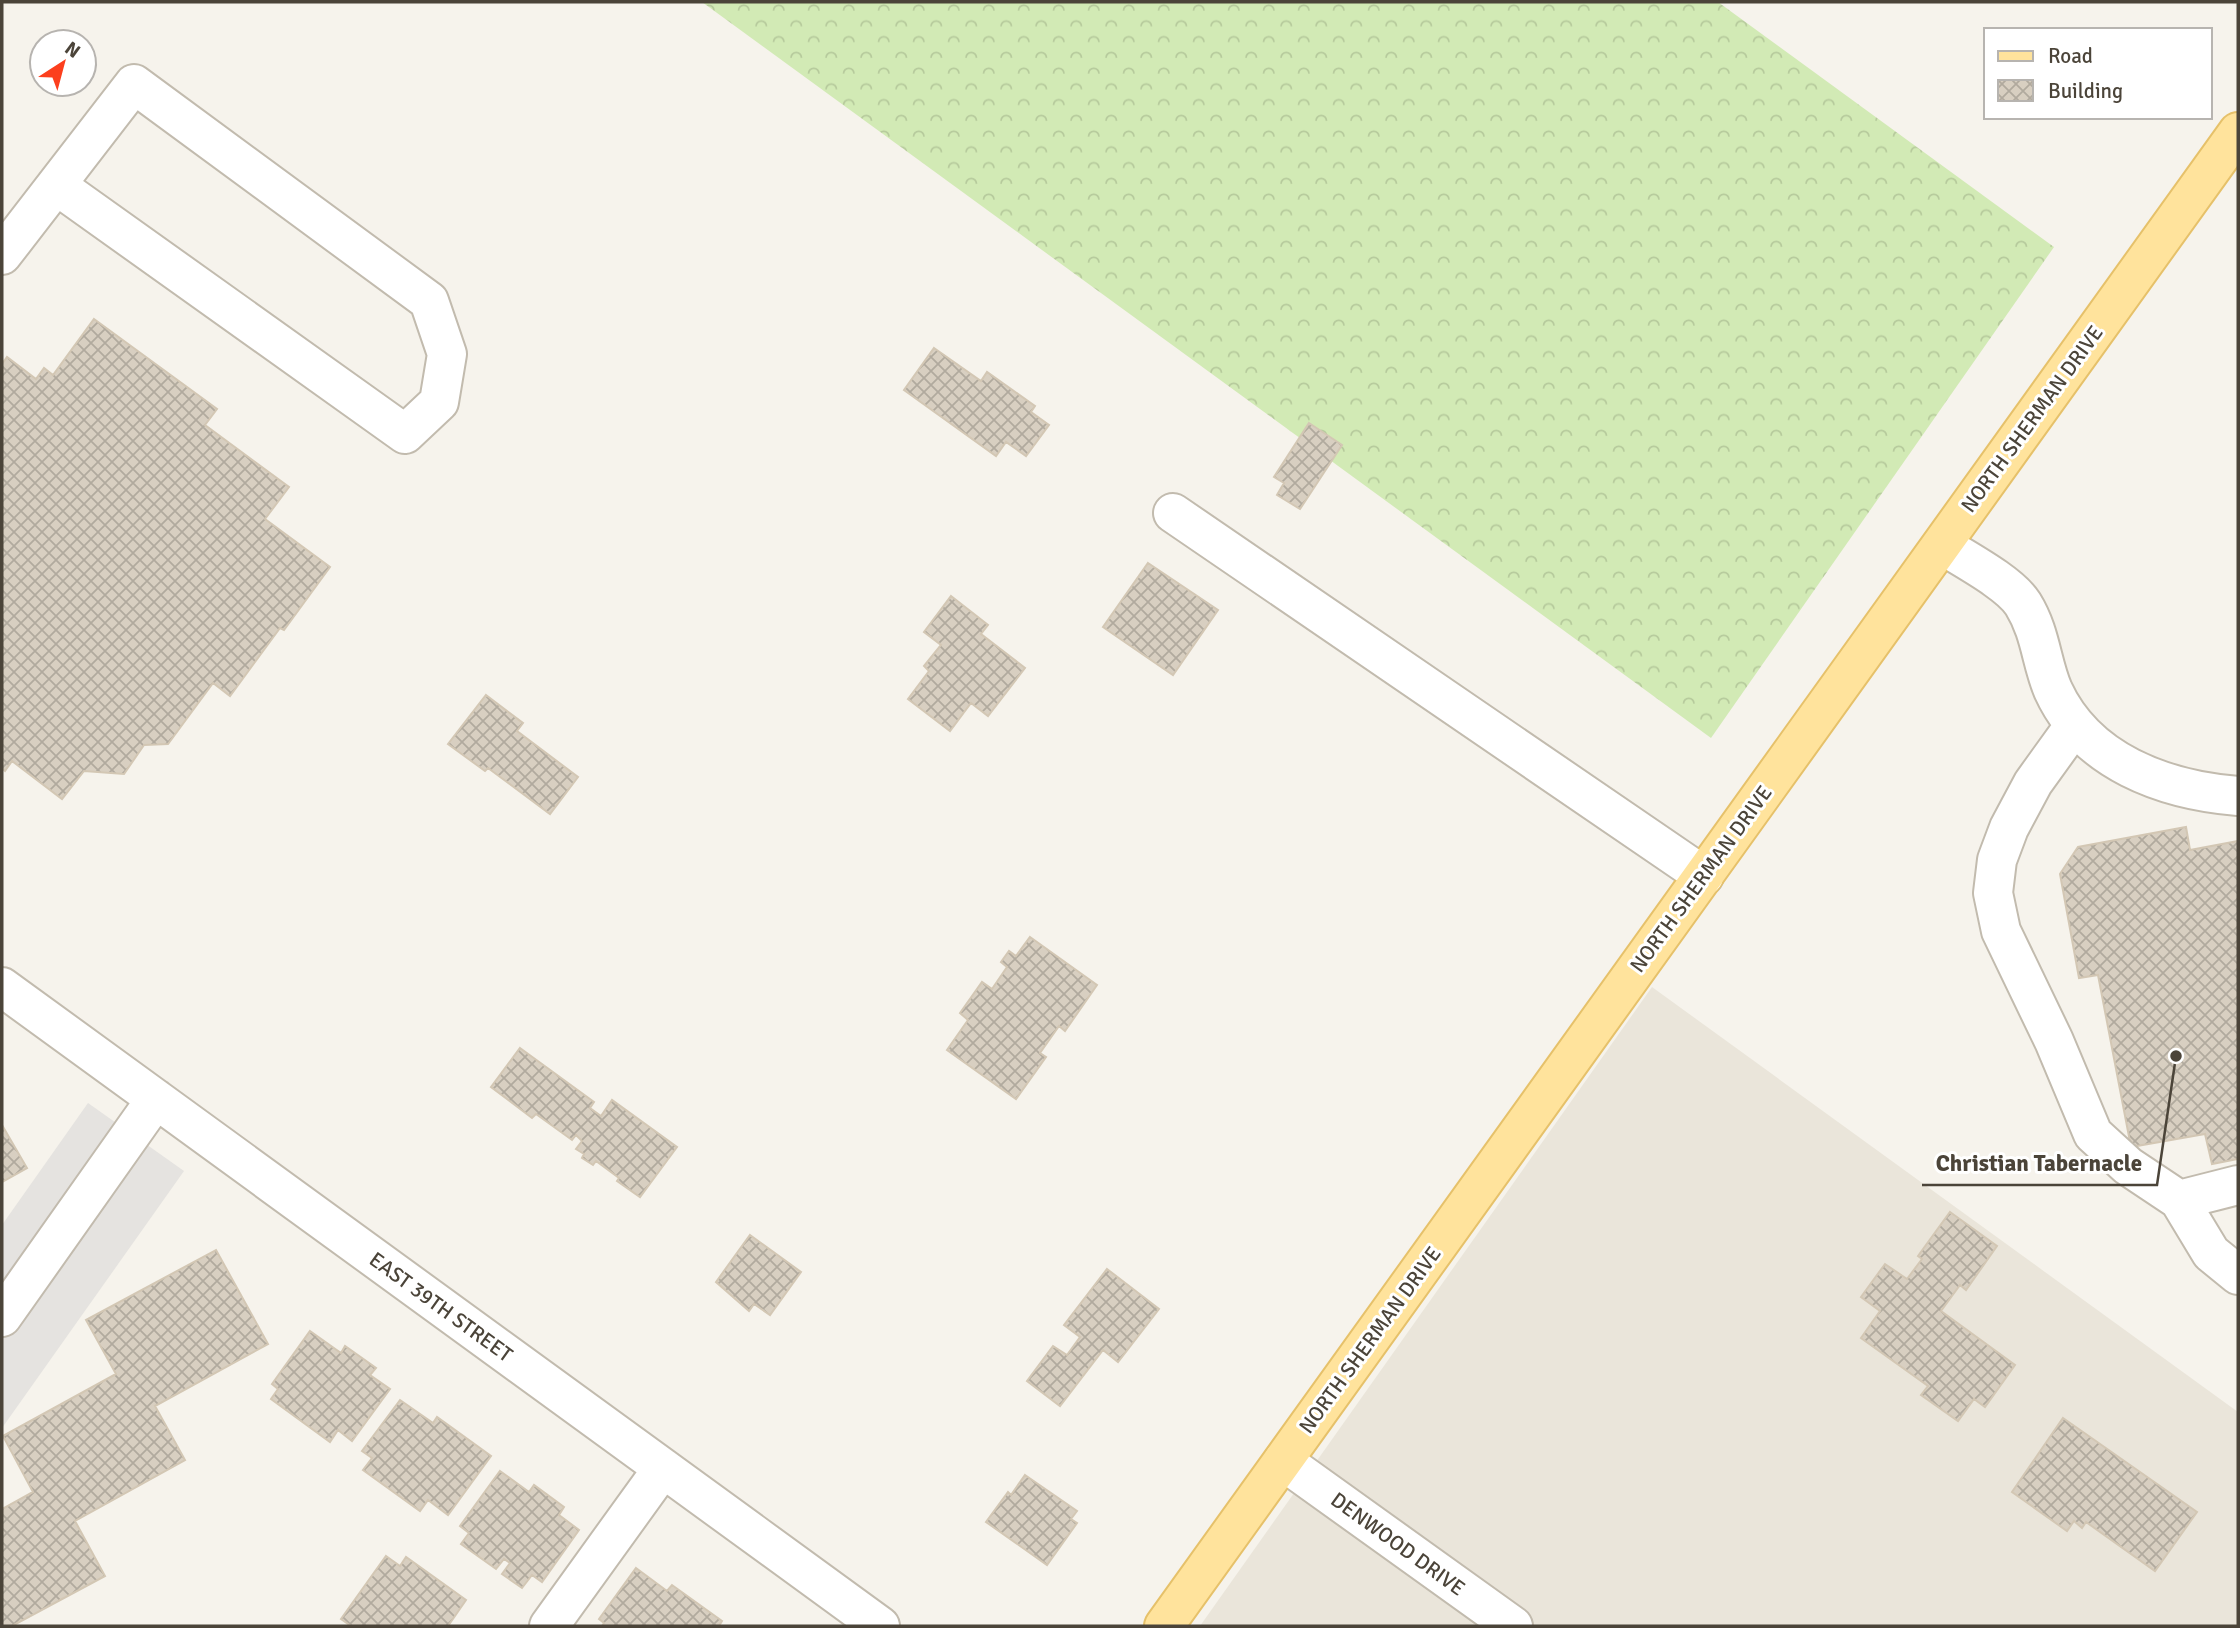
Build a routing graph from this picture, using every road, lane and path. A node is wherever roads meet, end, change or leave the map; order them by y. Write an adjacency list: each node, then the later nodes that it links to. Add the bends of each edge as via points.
1 (2237, 135): 5 (main road, NORTH SHERMAN DRIVE)
2 (56, 185): 2 (street, via 134,84 429,301 447,354 439,402 405,434); 3 (street)
3 (2, 255)
4 (1173, 513): 8 (street)
5 (1942, 545): 6 (street, via 2022,602 2039,637 2052,689); 8 (main road, NORTH SHERMAN DRIVE)
6 (2074, 726): 7 (street, via 2110,758 2157,781); 12 (street, via 2033,783 1997,860 1993,893 2001,931 2093,1134 2128,1166)
7 (2238, 796)
8 (1704, 876): 15 (main road, NORTH SHERMAN DRIVE)
9 (2, 987): 10 (street, EAST 39TH STREET)
10 (156, 1099): 14 (street); 16 (street, EAST 39TH STREET)
11 (2238, 1185): 12 (street)
12 (2179, 1199): 13 (street, via 2211,1253)
13 (2238, 1275)
14 (2, 1317)
15 (1283, 1461): 19 (main road, NORTH SHERMAN DRIVE); 20 (street, DENWOOD DRIVE)
16 (663, 1468): 17 (street); 18 (street, EAST 39TH STREET)
17 (549, 1626)
18 (880, 1626)
19 (1164, 1626)
20 (1513, 1626)

